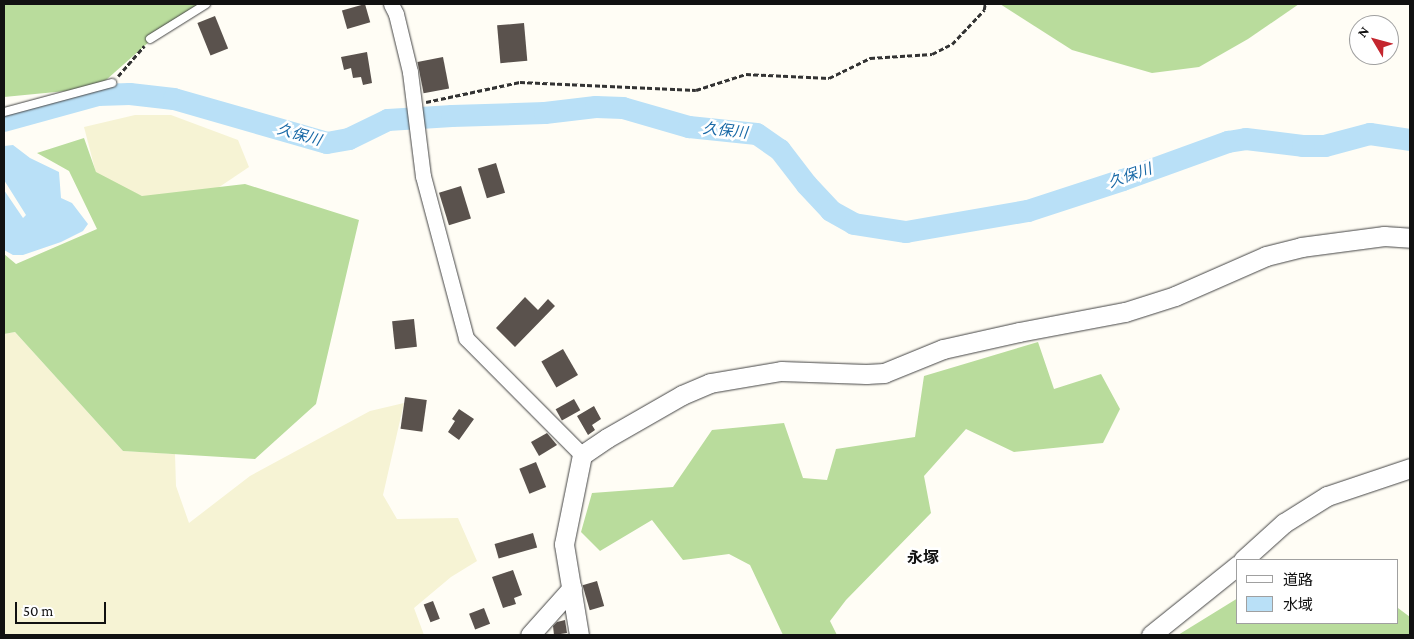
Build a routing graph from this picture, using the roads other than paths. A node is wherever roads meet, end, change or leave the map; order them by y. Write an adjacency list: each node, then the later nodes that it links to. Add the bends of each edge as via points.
1 (206, 4): 3 (lane)
2 (391, 4): 7 (street, via 396,14 415,105 423,176 466,338)
3 (150, 39)
4 (112, 84): 5 (lane)
5 (4, 112)
6 (1410, 238): 7 (street, via 1384,236 1301,247 1133,309 943,349 884,373 781,371 710,383 673,400)
7 (582, 455): 11 (street, via 564,544)
8 (1410, 468): 9 (street, via 1327,496 1284,523)
9 (1244, 559)
10 (1236, 567): 14 (street)
11 (572, 588): 12 (street); 13 (street)
12 (530, 635)
13 (580, 635)
14 (1151, 635)

